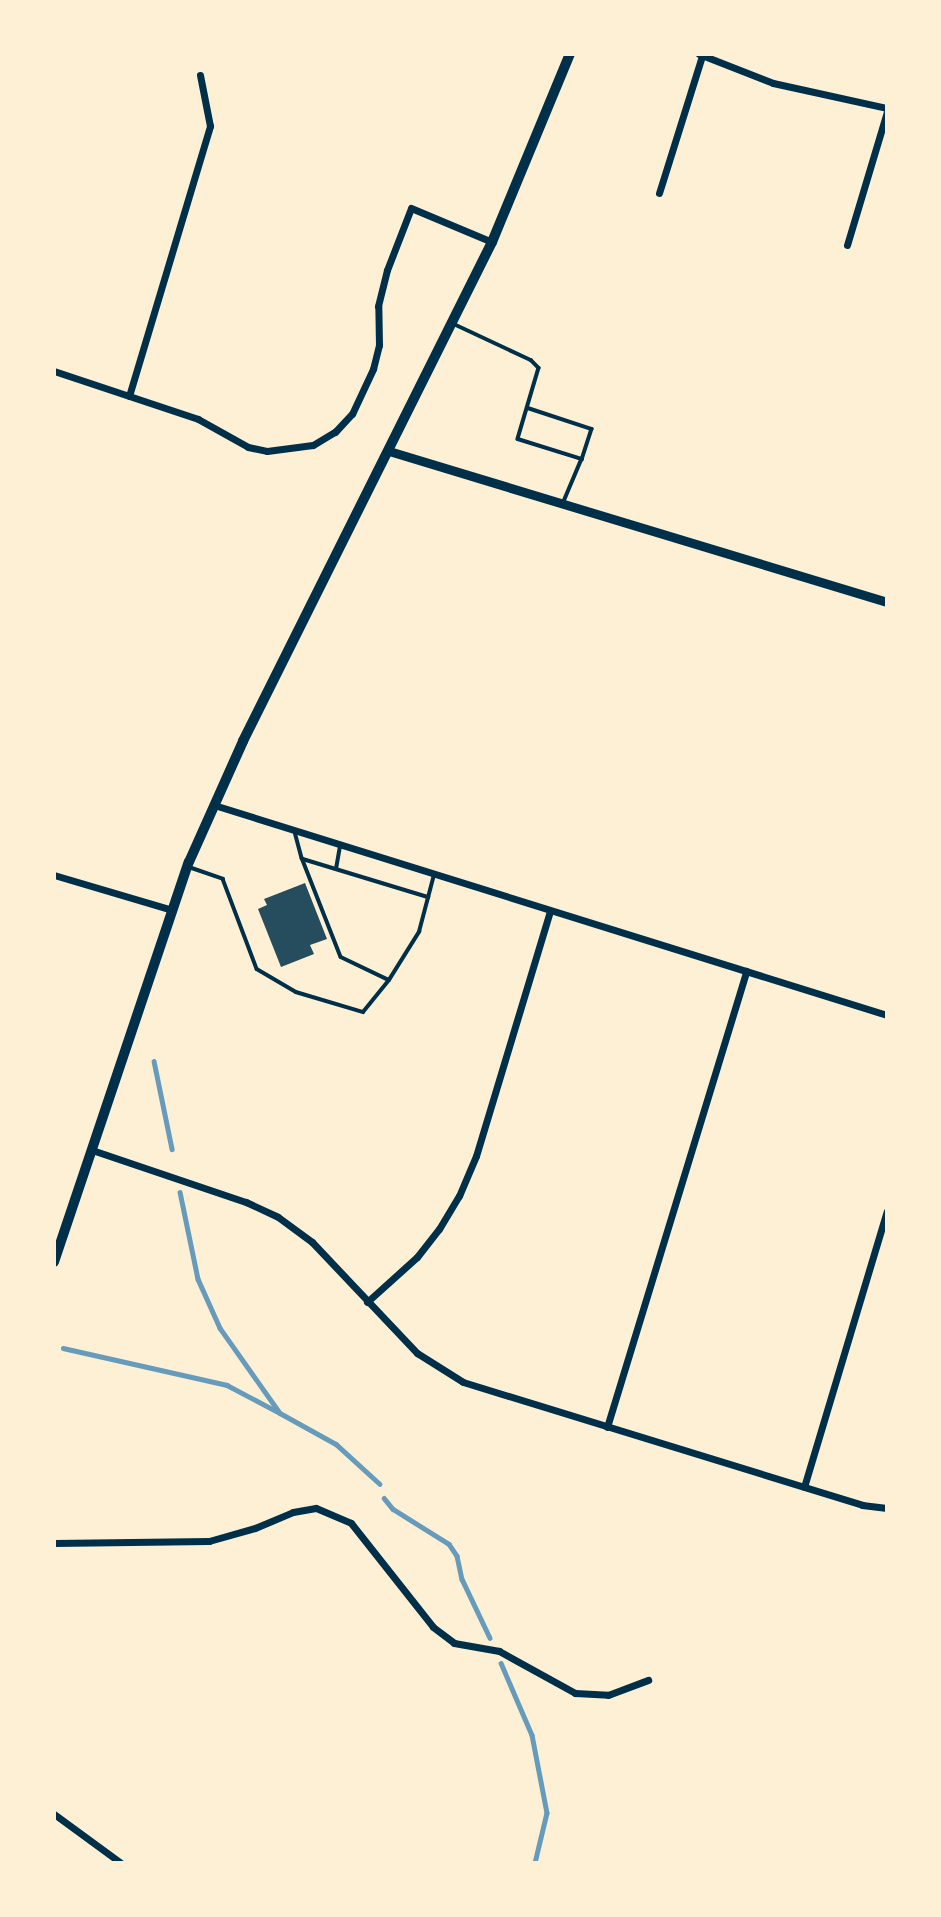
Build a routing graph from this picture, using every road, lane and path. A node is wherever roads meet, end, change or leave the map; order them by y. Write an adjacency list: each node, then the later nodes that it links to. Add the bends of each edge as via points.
1 (570, 54): 6 (main road)
2 (701, 55): 4 (street, via 773,83); 5 (street)
3 (200, 75): 10 (street, via 209,127)
4 (887, 110): 7 (street)
5 (659, 193)
6 (492, 242): 8 (main road); 10 (street, via 411,208 378,306 379,345 373,369 352,414 335,432 313,445 267,451 248,447 198,419)
7 (847, 245)
8 (452, 323): 11 (lane, via 539,368); 12 (main road)
9 (54, 371): 10 (street)
10 (129, 396)
11 (528, 408): 13 (lane, via 592,429); 13 (lane, via 518,439)
12 (389, 451): 14 (street); 16 (main road)
13 (582, 459): 14 (lane)
14 (563, 504): 15 (street)
15 (887, 602)
16 (214, 805): 17 (street); 20 (main road)
17 (295, 832): 18 (street); 19 (lane)
18 (341, 846): 21 (lane); 23 (street)
19 (302, 858): 21 (lane); 28 (lane, via 341,957)
20 (187, 867): 25 (main road); 28 (lane, via 223,879 257,969 296,992 363,1012)
21 (336, 869): 24 (lane)
22 (54, 875): 25 (street)
23 (434, 875): 24 (lane); 26 (street)
24 (428, 897): 28 (lane, via 419,932)
25 (172, 910): 30 (main road)
26 (550, 911): 27 (street); 33 (street, via 476,1156 459,1196 417,1257)
27 (746, 971): 29 (street); 34 (street)
28 (389, 981)
29 (887, 1015)
30 (92, 1150): 32 (main road); 33 (street, via 278,1217 312,1242)
31 (887, 1211): 35 (street)
32 (54, 1262)
33 (367, 1302): 34 (street, via 417,1353 447,1374 480,1389)
34 (607, 1427): 35 (street)
35 (804, 1488): 36 (street)
36 (887, 1508)
37 (54, 1543): 38 (street, via 209,1541 316,1508 351,1523 433,1627 453,1643 499,1651 575,1693 608,1695)
38 (648, 1680)
39 (54, 1814): 40 (street)
40 (121, 1863)

